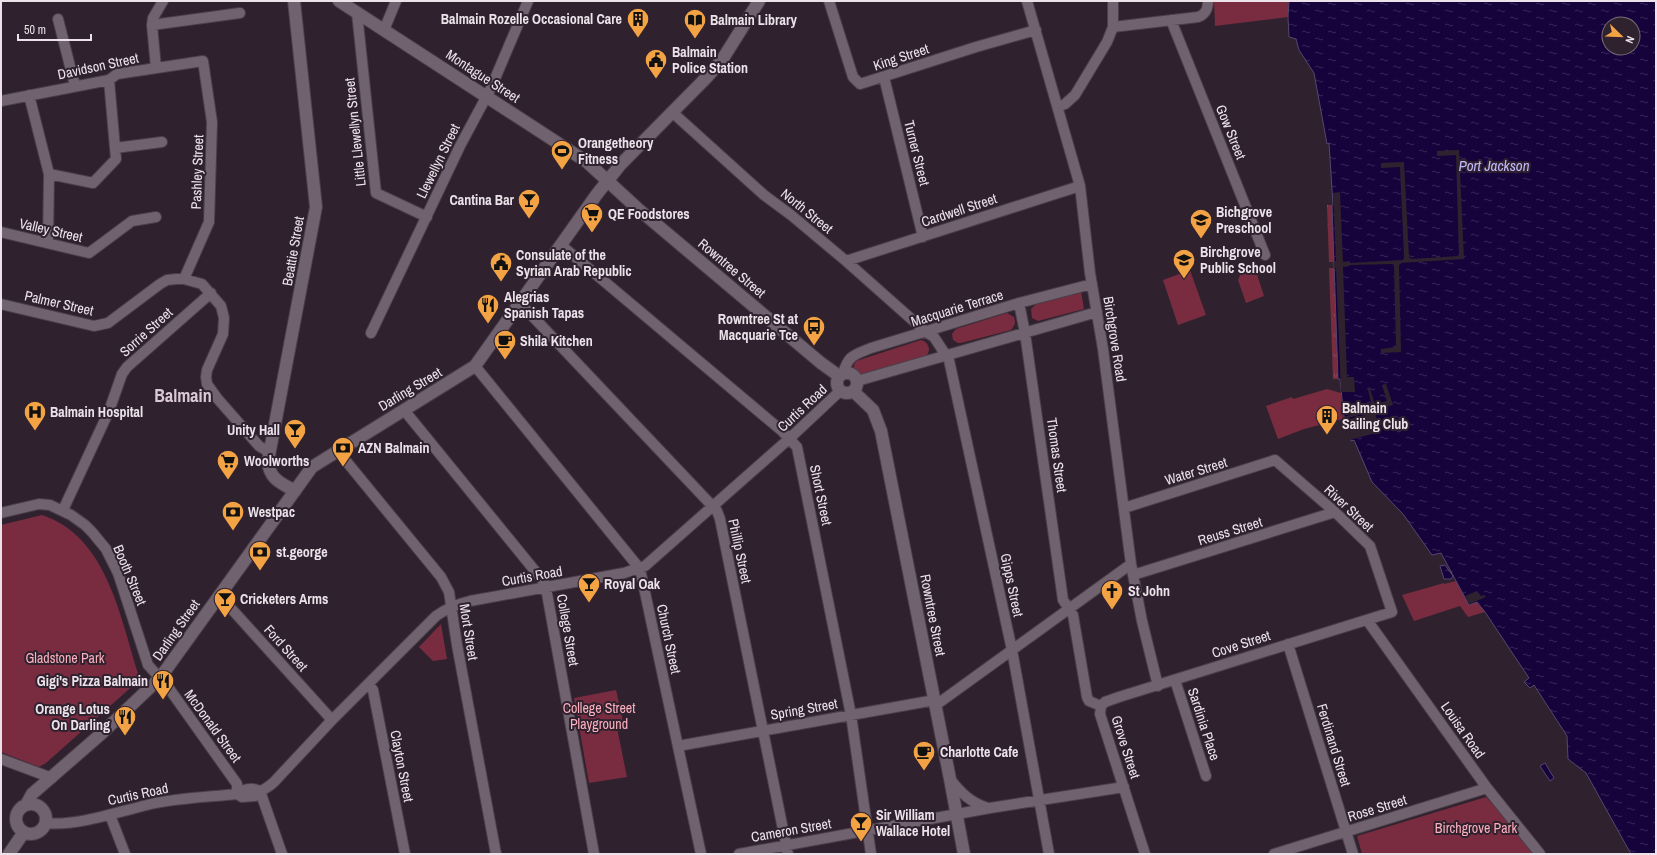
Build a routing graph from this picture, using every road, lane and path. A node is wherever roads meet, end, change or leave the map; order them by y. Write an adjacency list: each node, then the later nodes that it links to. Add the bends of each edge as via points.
1 (163, 1): 15 (street, via 153,18)
2 (294, 1): 60 (street, Beattie Street, via 316,206)
3 (339, 1): 12 (street, Montague Street)
4 (396, 1): 17 (street)
5 (528, 1): 25 (street, Llewellyn Street)
6 (759, 1): 28 (street, Darling Street, via 722,60)
7 (829, 1): 21 (street, King Street, via 853,77 860,84)
8 (1027, 1): 18 (street, Birchgrove Road)
9 (1113, 1): 16 (street)
10 (1208, 1): 14 (street, via 1207,10 1198,17)
11 (240, 13): 15 (street)
12 (357, 13): 17 (street, Montague Street); 35 (street, Little Llewellyn Street, via 376,193)
13 (58, 20): 23 (street)
14 (1171, 20): 16 (street); 40 (street, Gow Street)
15 (152, 26): 20 (street)
16 (1113, 27): 27 (street, via 1103,50 1075,95)
17 (384, 30): 25 (street, Montague Street)
18 (1036, 30): 21 (street, King Street); 27 (street, Birchgrove Road)
19 (202, 62): 20 (street, Davidson Street); 42 (street, Pashley Street, via 212,122 209,222)
20 (156, 68): 22 (street, Davidson Street, via 117,74)
21 (884, 77): 37 (street, Turner Street)
22 (109, 80): 23 (street, Davidson Street); 30 (street)
23 (75, 86): 24 (street, Davidson Street)
24 (29, 96): 26 (street, Davidson Street); 31 (street)
25 (487, 97): 32 (street, Montague Street, via 588,162); 35 (street, Llewellyn Street)
26 (1, 101)
27 (1058, 107): 33 (street, Birchgrove Road)
28 (672, 112): 32 (street, Darling Street, via 621,164); 41 (street, North Street, via 764,195)
29 (162, 142): 30 (street)
30 (115, 148): 31 (street, via 116,159 93,183)
31 (49, 174): 38 (street)
32 (608, 181): 39 (street, Darling Street); 54 (street, Rowntree Street, via 821,363)
33 (1080, 186): 37 (street, Cardwell Street); 43 (street, Birchgrove Road)
34 (156, 217): 38 (street, Valley Street, via 132,222 89,253)
35 (426, 217): 50 (street, Llewellyn Street)
36 (1, 232): 38 (street, Valley Street)
37 (923, 237): 41 (street, Cardwell Street)
38 (48, 243)
39 (561, 245): 45 (street, Darling Street); 58 (street, Short Street)
40 (1265, 255)
41 (846, 261): 49 (street, North Street)
42 (184, 279): 44 (street, Palmer Street, via 202,284); 47 (street, Palmer Street, via 166,280 101,326 81,324)
43 (1092, 284): 46 (street, Macquarie Terrace); 48 (street, Birchgrove Road)
44 (211, 293): 60 (street, Palmer Street, via 221,306 224,318 222,339 207,370 207,384 259,446); 65 (street, Sorrie Street, via 122,374 109,411)
45 (520, 303): 53 (street, Darling Street); 63 (street, Phillip Street)
46 (1019, 303): 49 (street, Macquarie Terrace); 51 (street, Thomas Street)
47 (1, 304)
48 (1097, 312): 51 (street); 64 (street, Birchgrove Road)
49 (926, 332): 52 (street, Gipps Street, via 934,337); 54 (street, Macquarie Terrace, via 850,357)
50 (371, 333)
51 (1025, 333): 52 (street); 74 (street, Thomas Street, via 1063,600)
52 (945, 356): 55 (street); 78 (street, Gipps Street, via 949,360)
53 (475, 366): 57 (street, Darling Street); 69 (street, Church Street)
54 (841, 375): 55 (street, via 852,374); 56 (street, via 837,384)
55 (855, 386): 56 (street, via 847,393); 83 (street, Rowntree Street, via 873,410 881,431)
56 (840, 391): 58 (street, Curtis Road)
57 (404, 410): 59 (street, Darling Street); 71 (street, College Street, via 544,582)
58 (790, 438): 63 (street, Curtis Road); 85 (street, Short Street, via 797,447)
59 (338, 450): 62 (street, Darling Street, via 312,467); 73 (street, Mort Street, via 441,577 449,592)
60 (269, 452): 62 (street, Beattie Street, via 271,474)
61 (1276, 460): 64 (street, Water Street); 66 (street, River Street)
62 (294, 490): 72 (street, Darling Street)
63 (712, 505): 69 (street, Curtis Road); 87 (street, Phillip Street, via 720,519)
64 (1124, 508): 68 (street, Birchgrove Road)
65 (63, 510): 67 (street, Booth Street, via 38,504); 79 (street, Booth Street, via 85,525 106,549 125,593 148,665)
66 (1335, 512): 70 (street, Reuss Street); 75 (street, River Street, via 1370,546)
67 (1, 513)
68 (1131, 564): 70 (street, Birchgrove Road); 74 (street, Spring Street)
69 (640, 569): 71 (street, Curtis Road); 88 (street, Church Street)
70 (1134, 576): 82 (street, Birchgrove Road)
71 (546, 588): 73 (street, Curtis Road); 113 (street, College Street)
72 (219, 595): 79 (street, Darling Street); 86 (street, Ford Street)
73 (451, 606): 81 (street, Curtis Road, via 436,616); 112 (street, Mort Street)
74 (1069, 609): 78 (street, Spring Street); 84 (street, Grove Street, via 1073,615 1087,697 1089,701)
75 (1392, 612): 76 (street, Cove Street)
76 (1368, 620): 77 (street, Cove Street); 94 (street, Louisa Road)
77 (1288, 644): 80 (street, Cove Street); 106 (street, Ferdinand Street)
78 (1012, 650): 83 (street, Spring Street); 97 (street, Gipps Street)
79 (160, 678): 91 (street, Darling Street); 96 (street, McDonald Street, via 237,784)
80 (1175, 680): 82 (street, Cove Street); 90 (street, Sardinia Place)
81 (369, 684): 86 (street, Curtis Road); 111 (street, Clayton Street, via 373,690)
82 (1158, 686): 84 (street, Cove Street, via 1105,702)
83 (935, 702): 85 (street, Spring Street); 92 (street, Rowntree Street)
84 (1101, 706): 93 (street, Grove Street, via 1100,714)
85 (851, 715): 87 (street, Spring Street); 104 (street, Short Street)
86 (332, 720): 95 (street, Curtis Road, via 274,782)
87 (764, 731): 88 (street, Spring Street); 107 (street, Phillip Street)
88 (678, 746): 114 (street, Church Street)
89 (1, 759): 91 (street)
90 (1206, 776)
91 (52, 778): 98 (street, Darling Street, via 32,794); 99 (street, Darling Street)
92 (950, 779): 100 (street, Cameron Street, via 968,799); 102 (street, Rowntree Street)
93 (1124, 787): 97 (street, Cameron Street); 119 (street, Grove Street)
94 (1488, 788): 106 (street, Rose Street); 122 (street, Louisa Road)
95 (260, 791): 96 (street, Curtis Road, via 255,796 242,797); 110 (street)
96 (237, 794): 101 (street, Curtis Road, via 153,803)
97 (1040, 801): 100 (street, Cameron Street); 118 (street, Gipps Street)
98 (26, 805): 99 (street); 105 (street, via 19,811 16,820)
99 (40, 807): 103 (street, via 46,815)
100 (990, 808): 102 (street, Cameron Street)
101 (110, 815): 103 (street, Curtis Road, via 63,824); 109 (street)
102 (957, 815): 104 (street, Cameron Street); 117 (street, Rowntree Street)
103 (45, 823): 105 (street, via 38,832)
104 (868, 830): 107 (street, Cameron Street); 116 (street, Short Street)
105 (24, 832): 108 (street)
106 (1346, 832): 120 (street, Rose Street); 121 (street, Ferdinand Street)
107 (788, 850): 115 (street, Cameron Street)
108 (9, 854)
109 (125, 854)
110 (282, 854)
111 (405, 854)
112 (496, 854)
113 (594, 854)
114 (701, 854)
115 (739, 854)
116 (871, 854)
117 (964, 854)
118 (1049, 854)
119 (1145, 854)
120 (1274, 854)
121 (1353, 854)
122 (1540, 854)

